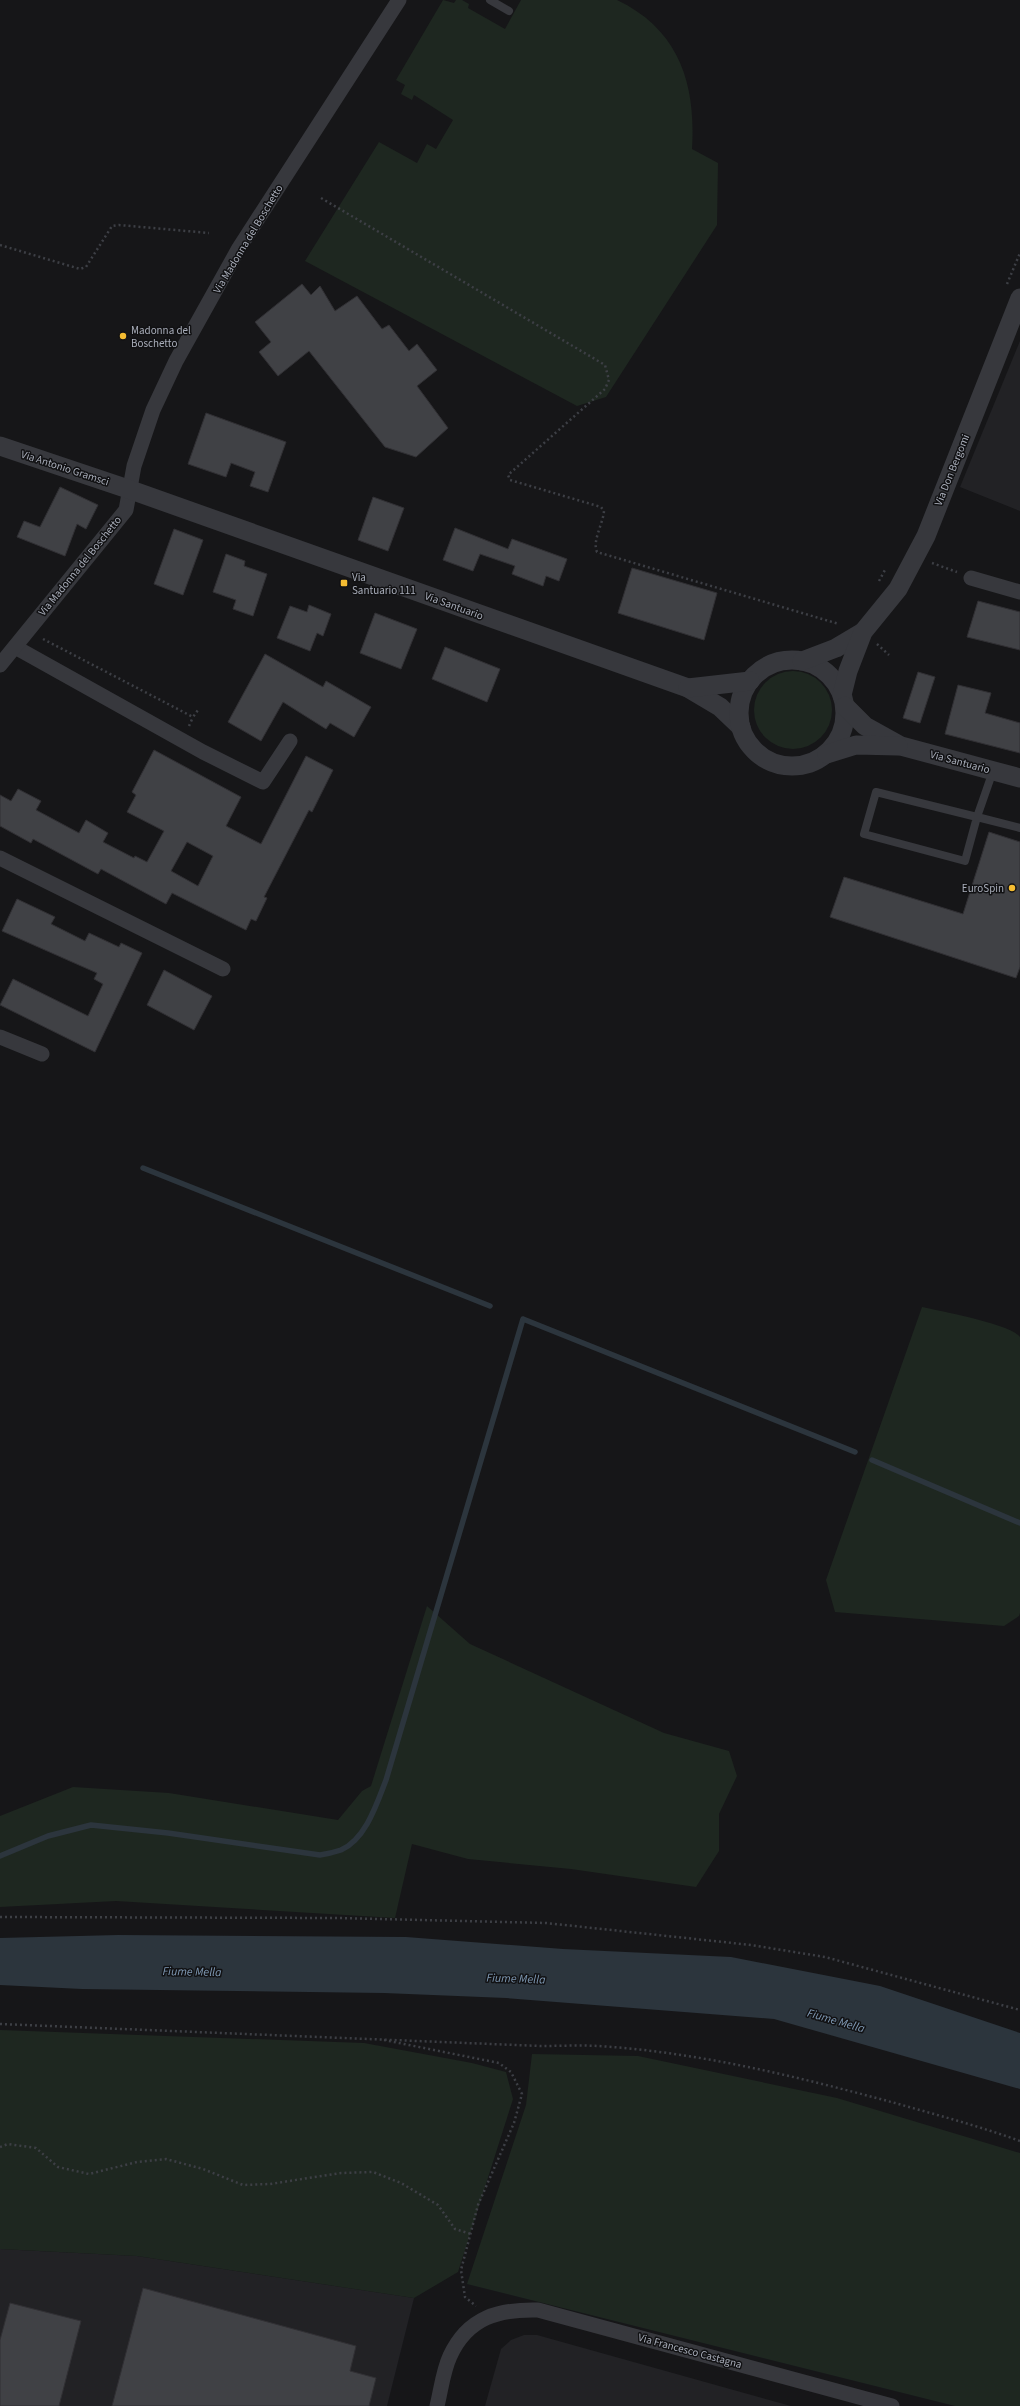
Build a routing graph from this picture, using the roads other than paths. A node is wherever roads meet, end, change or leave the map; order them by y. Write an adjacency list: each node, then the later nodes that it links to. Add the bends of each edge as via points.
1 (399, 0): 6 (street, Via Madonna del Boschetto, via 239,248 176,361 151,417 134,466)
2 (490, 0): 3 (lane)
3 (509, 11)
4 (1012, 294): 9 (street, Via Don Bergomi, via 926,536 898,589)
5 (0, 446): 6 (street, Via Antonio Gramsci)
6 (131, 490): 10 (street, Via Madonna del Boschetto, via 126,510); 14 (street, Via Santuario)
7 (971, 578): 8 (street)
8 (1020, 592)
9 (863, 632): 11 (street, Via Don Bergomi, via 836,648); 15 (street, Via Don Bergomi, via 848,671)
10 (15, 647): 12 (street, Via Madonna del Boschetto); 17 (street, via 203,752 263,782)
11 (802, 661): 13 (street, via 782,661 764,668); 15 (street, via 824,671 833,679)
12 (0, 665)
13 (750, 681): 14 (street, Via Santuario); 16 (street, via 743,695)
14 (688, 688): 16 (street, Via Santuario, via 720,707)
15 (843, 700): 18 (street, Via Santuario, via 865,726); 19 (street, via 844,724 838,740)
16 (741, 726): 19 (street, via 748,743 756,752 776,764 794,766 812,763)
17 (290, 741)
18 (901, 746): 19 (street, Via Santuario, via 856,745); 20 (street, Via Santuario)
19 (827, 754)
20 (993, 771): 21 (street, Via Santuario); 22 (lane)
21 (1020, 778)
22 (977, 817): 22 (lane, via 876,792 864,834 965,861); 23 (lane)
23 (1020, 828)
24 (0, 858): 25 (street)
25 (223, 969)
26 (0, 1037): 27 (street)
27 (42, 1054)
28 (437, 2406): 29 (street, Via Francesco Castagna, via 450,2356 467,2330 486,2316 512,2309 538,2310)
29 (892, 2406)

